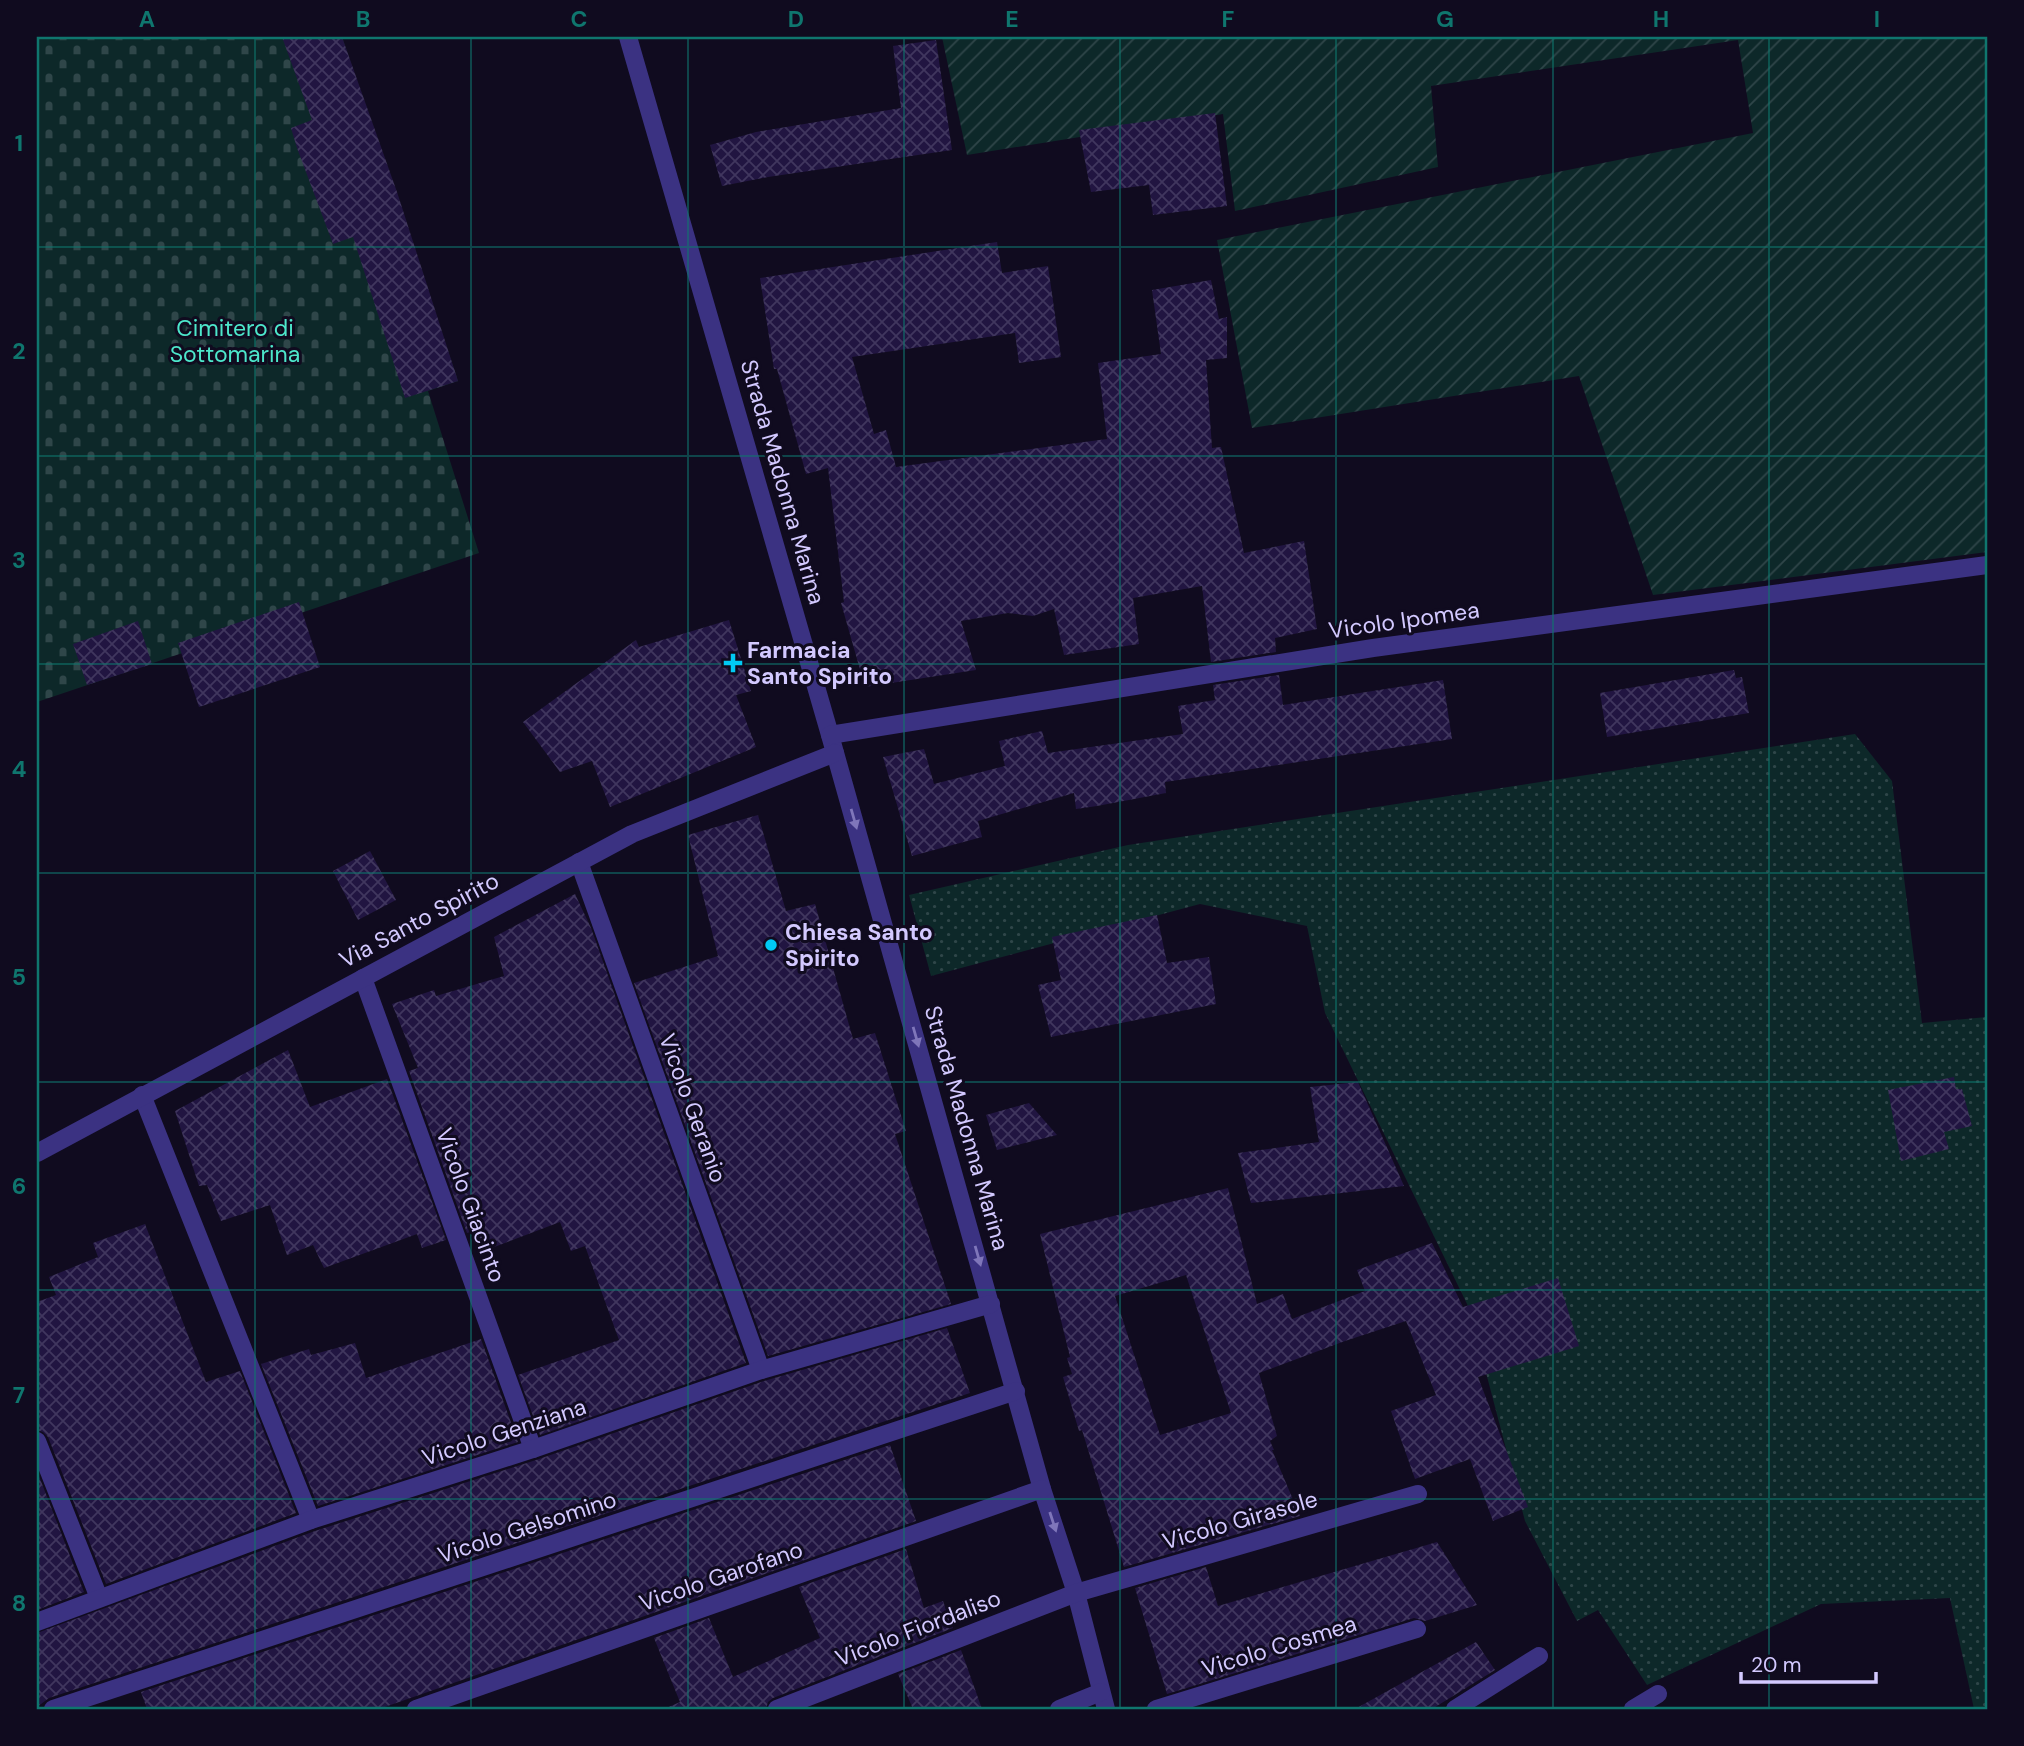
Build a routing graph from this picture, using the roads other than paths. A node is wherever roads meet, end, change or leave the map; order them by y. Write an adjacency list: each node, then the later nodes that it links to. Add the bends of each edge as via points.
1 (628, 37): 3 (street, Strada Madonna Marina)
2 (1987, 565): 3 (street, Vicolo Ipomea, via 1373,648)
3 (830, 735): 4 (street, Strada Madonna Marina)
4 (835, 753): 5 (street, Via Santo Spirito, via 632,834); 9 (street, Strada Madonna Marina, one-way to 9)
5 (579, 862): 6 (street, Via Santo Spirito); 10 (street, Vicolo Geranio)
6 (363, 978): 7 (street, Via Santo Spirito); 13 (street, Vicolo Giacinto)
7 (142, 1095): 8 (street, Via Santo Spirito); 16 (street)
8 (37, 1153)
9 (991, 1304): 10 (street, Vicolo Genziana); 11 (street, Strada Madonna Marina)
10 (761, 1370): 13 (street, Vicolo Genziana)
11 (1016, 1391): 14 (street, Strada Madonna Marina); 24 (street, Vicolo Gelsomino)
12 (37, 1441): 18 (street)
13 (533, 1449): 16 (street, Vicolo Genziana)
14 (1042, 1489): 17 (street, Strada Madonna Marina, one-way to 17); 25 (street, Vicolo Garofano)
15 (1418, 1494): 17 (street, Vicolo Girasole)
16 (312, 1520): 18 (street, Vicolo Genziana)
17 (1076, 1593): 23 (street, Strada Madonna Marina); 26 (street, Vicolo Fiordaliso)
18 (99, 1598): 19 (street, Vicolo Genziana)
19 (37, 1622)
20 (1417, 1629): 28 (street, Vicolo Cosmea)
21 (1539, 1656): 29 (street)
22 (1658, 1693): 30 (street)
23 (1103, 1701): 27 (street)
24 (53, 1709)
25 (416, 1709)
26 (777, 1709)
27 (1059, 1709)
28 (1156, 1709)
29 (1455, 1709)
30 (1633, 1709)

